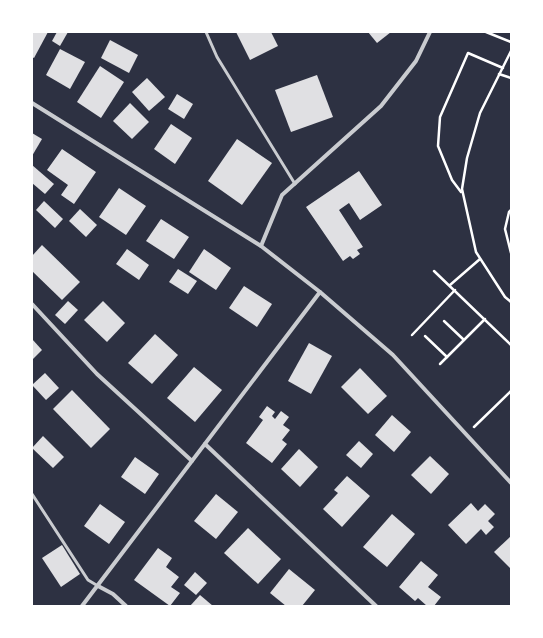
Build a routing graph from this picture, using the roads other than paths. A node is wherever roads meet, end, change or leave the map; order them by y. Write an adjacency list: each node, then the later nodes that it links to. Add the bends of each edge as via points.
1 (206, 32): 4 (lane, via 217,57)
2 (430, 32): 4 (street, via 416,61 382,106)
3 (32, 103): 5 (street)
4 (295, 184): 5 (street, via 282,195)
5 (261, 246): 6 (street)
6 (320, 292): 8 (street); 10 (street, via 393,354)
7 (32, 304): 9 (street, via 97,374)
8 (205, 444): 9 (street); 15 (street)
9 (192, 461): 12 (street)
10 (511, 483)
11 (32, 494): 12 (lane, via 88,580)
12 (98, 586): 13 (street); 14 (street, via 113,594)
13 (82, 606)
14 (126, 606)
15 (376, 606)

